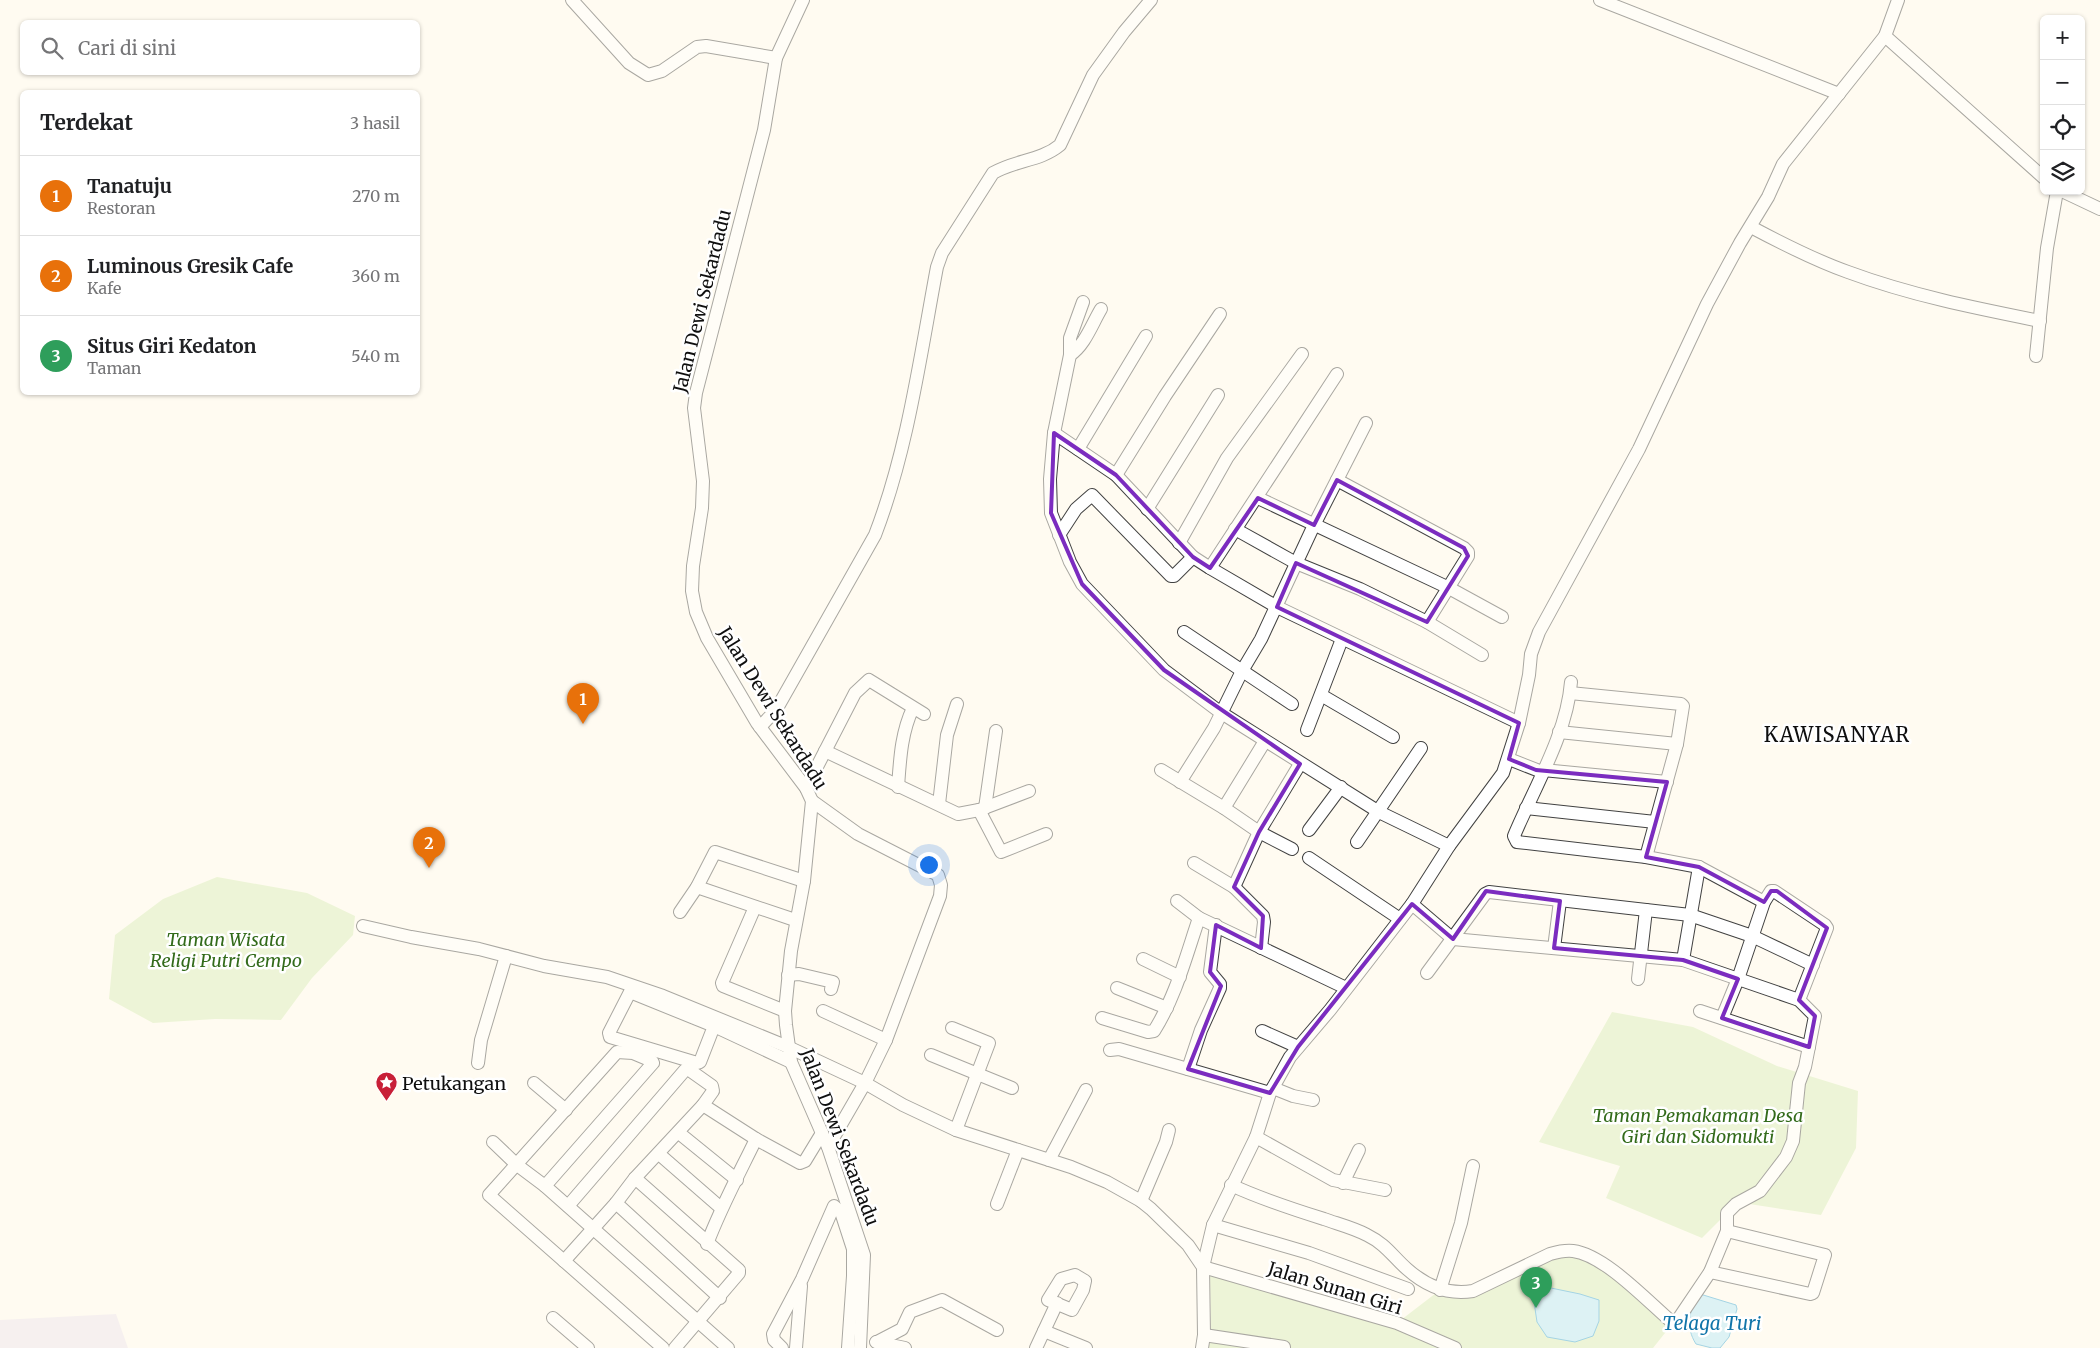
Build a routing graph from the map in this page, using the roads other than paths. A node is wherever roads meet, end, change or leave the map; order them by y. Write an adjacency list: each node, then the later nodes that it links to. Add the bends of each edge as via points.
1 (572, 0): 7 (street, via 624,58 648,75 662,72 697,47)
2 (803, 0): 7 (street, Jalan Dewi Sekardadu)
3 (1151, 0): 51 (street, via 1093,75 1060,145 1045,155 1002,167 993,173 942,253 919,375 882,516 862,558 776,710)
4 (1600, 0): 8 (street)
5 (1898, 0): 6 (street)
6 (1885, 36): 8 (street); 9 (street)
7 (776, 58): 51 (street, Jalan Dewi Sekardadu, via 764,130 694,408 703,481 693,566 692,591 696,612 707,638)
8 (1839, 94): 13 (street, via 1783,164)
9 (2040, 174)
10 (2056, 195): 17 (street)
11 (2070, 195): 12 (street)
12 (2100, 209)
13 (1751, 228): 17 (street, via 1802,254 1848,272 1932,297); 50 (street, via 1707,304 1639,449 1539,632 1531,654)
14 (1083, 302): 20 (street, via 1070,338)
15 (1101, 309): 20 (street, via 1082,343)
16 (1220, 314): 27 (street)
17 (2040, 321): 21 (street)
18 (1146, 336): 26 (street)
19 (1302, 354): 34 (street, via 1227,458)
20 (1070, 355): 25 (street)
21 (2036, 356)
22 (1337, 374): 29 (street)
23 (1218, 395): 30 (street)
24 (1366, 423): 28 (street)
25 (1054, 433): 26 (street); 33 (street, via 1050,502)
26 (1078, 449): 27 (street)
27 (1116, 475): 30 (street)
28 (1337, 480): 31 (street); 38 (street, via 1467,550 1468,556)
29 (1258, 498): 31 (street); 32 (street)
30 (1147, 509): 34 (street)
31 (1314, 525): 36 (street); 38 (street)
32 (1235, 529): 36 (street); 37 (street)
33 (1059, 535): 35 (street, via 1076,510 1092,495 1171,576); 49 (street, via 1082,584 1164,670)
34 (1179, 543): 35 (street)
35 (1193, 557): 37 (street)
36 (1296, 563): 39 (street); 41 (street)
37 (1210, 568): 39 (street)
38 (1449, 588): 40 (street); 41 (street)
39 (1277, 607): 43 (street); 45 (street)
40 (1502, 617)
41 (1427, 622): 44 (street)
42 (1184, 632): 45 (street)
43 (1342, 638): 46 (street); 50 (street)
44 (1482, 655)
45 (1242, 671): 48 (street); 49 (street)
46 (1321, 694): 52 (street); 55 (street)
47 (956, 704): 71 (street, via 946,735)
48 (1292, 704)
49 (1220, 712): 56 (street); 64 (street, via 1214,728)
50 (1519, 723): 60 (street)
51 (760, 727): 68 (street, Jalan Dewi Sekardadu)
52 (1307, 730)
53 (996, 731): 74 (street)
54 (1559, 732): 57 (street); 57 (street, via 1571,688 1683,704); 63 (street)
55 (1393, 737)
56 (1265, 741): 61 (street); 72 (street)
57 (1677, 744): 65 (street)
58 (1421, 748): 75 (street)
59 (826, 751): 66 (street); 66 (street, via 855,693 869,680 918,711 906,722); 68 (street)
60 (1509, 759): 63 (street); 81 (street, via 1503,773)
61 (1300, 764): 67 (street); 78 (street)
62 (1161, 770): 64 (street)
63 (1543, 771): 65 (street); 73 (street)
64 (1180, 782): 72 (street)
65 (1667, 782): 76 (street)
66 (898, 787): 71 (street)
67 (1340, 787): 75 (street); 77 (street)
68 (806, 788): 70 (street, Jalan Dewi Sekardadu)
69 (1029, 791): 74 (street)
70 (812, 801): 87 (street, Jalan Dewi Sekardadu); 130 (street, via 858,834 938,875 940,896)
71 (939, 804): 74 (street, via 958,814)
72 (1224, 808): 78 (street)
73 (1526, 808): 76 (street); 83 (street, via 1514,836 1520,844)
74 (982, 809): 79 (street, via 1001,852)
75 (1379, 812): 80 (street); 81 (street)
76 (1654, 822): 83 (street)
77 (1309, 830)
78 (1259, 832): 82 (street); 89 (street)
79 (1046, 834)
80 (1357, 842)
81 (1448, 846): 93 (street)
82 (1292, 849)
83 (1646, 857): 86 (street)
84 (1309, 858): 99 (street)
85 (1194, 863): 89 (street)
86 (1700, 867): 92 (street); 97 (street)
87 (804, 881): 88 (street, via 718,851 713,854); 100 (street, Jalan Dewi Sekardadu)
88 (697, 887): 94 (street); 96 (street)
89 (1234, 887): 105 (street, via 1263,916)
90 (1178, 901): 98 (street)
91 (1560, 901): 95 (street); 104 (street, via 1486,892); 106 (street)
92 (1764, 902): 103 (street); 111 (street, via 1771,891 1777,891 1826,926)
93 (1412, 904): 99 (street); 104 (street)
94 (755, 907): 100 (street); 122 (street, via 722,983)
95 (1646, 910): 97 (street); 108 (street)
96 (680, 912)
97 (1690, 915): 103 (street); 110 (street)
98 (1199, 918): 101 (street); 114 (street)
99 (1400, 919): 118 (street)
100 (795, 920): 113 (street, Jalan Dewi Sekardadu)
101 (1216, 925): 105 (street); 138 (street, via 1210,972 1220,988)
102 (363, 926): 107 (street)
103 (1752, 936): 111 (street); 116 (street)
104 (1453, 939): 106 (street); 112 (street)
105 (1261, 948): 118 (street)
106 (1554, 948): 108 (street)
107 (506, 956): 133 (street, via 621,981); 137 (street, via 481,1040)
108 (1640, 957): 110 (street); 115 (street)
109 (1143, 960): 114 (street)
110 (1683, 960): 116 (street)
111 (1813, 965): 120 (street)
112 (1426, 973)
113 (788, 975): 119 (street, via 799,974 832,982); 122 (street, Jalan Dewi Sekardadu)
114 (1180, 978): 121 (street)
115 (1638, 979)
116 (1738, 979): 120 (street); 126 (street)
117 (1118, 988): 121 (street)
118 (1346, 988): 131 (street)
119 (831, 989)
120 (1800, 1000): 132 (street, via 1816,1016)
121 (1167, 1008): 125 (street, via 1151,1032)
122 (785, 1011): 133 (street, Jalan Dewi Sekardadu)
123 (823, 1011): 130 (street)
124 (1700, 1011): 126 (street)
125 (1102, 1018)
126 (1722, 1018): 132 (street)
127 (714, 1026): 127 (street, via 630,992 609,1036 697,1063); 136 (street)
128 (952, 1028): 139 (street, via 989,1043)
129 (1262, 1031): 131 (street)
130 (886, 1040): 141 (street)
131 (1298, 1047): 144 (street)
132 (1808, 1047): 177 (street, via 1799,1083 1790,1149 1760,1191 1727,1213)
133 (788, 1048): 136 (street, Jalan Dewi Sekardadu); 141 (street)
134 (1110, 1050): 138 (street, via 1119,1049)
135 (931, 1055): 139 (street)
136 (791, 1062): 151 (street, Jalan Dewi Sekardadu)
137 (478, 1063)
138 (1188, 1069): 144 (street)
139 (976, 1074): 142 (street); 148 (street)
140 (534, 1083): 147 (street)
141 (865, 1084): 148 (street); 155 (street)
142 (1012, 1088)
143 (1086, 1090): 159 (street)
144 (1271, 1091): 145 (street); 152 (street)
145 (1313, 1100)
146 (703, 1105): 150 (street); 153 (street); 171 (street, via 714,1088 685,1070)
147 (566, 1110): 160 (street); 166 (street, via 617,1052 652,1062)
148 (956, 1130): 156 (street)
149 (1169, 1130): 168 (street)
150 (678, 1132): 158 (street); 163 (street)
151 (822, 1134): 153 (street, via 803,1163); 155 (street, Jalan Dewi Sekardadu)
152 (1256, 1137): 164 (street); 165 (street)
153 (756, 1139): 163 (street)
154 (493, 1142): 160 (street)
155 (828, 1148): 193 (street, Jalan Dewi Sekardadu, via 864,1255)
156 (1018, 1150): 159 (street); 170 (street)
157 (1359, 1150): 164 (street)
158 (659, 1154): 162 (street); 172 (street)
159 (1049, 1160): 168 (street, via 1106,1182)
160 (517, 1165): 166 (street); 179 (street, via 490,1196)
161 (1473, 1166): 184 (street, via 1461,1223)
162 (635, 1178): 169 (street); 178 (street)
163 (737, 1180): 172 (street)
164 (1344, 1183): 167 (street)
165 (1231, 1185): 173 (street); 184 (street, via 1366,1234 1385,1245 1407,1269)
166 (545, 1186): 171 (street)
167 (1386, 1190)
168 (1141, 1200): 180 (street, via 1188,1245)
169 (616, 1203): 175 (street); 185 (street)
170 (997, 1204)
171 (568, 1206): 175 (street)
172 (721, 1208): 178 (street)
173 (1213, 1225): 180 (street); 183 (street, via 1309,1253)
174 (824, 1228): 176 (street); 176 (street, via 836,1206); 182 (street)
175 (593, 1229): 179 (street); 188 (street)
176 (847, 1231): 201 (street, via 853,1249)
177 (1727, 1231): 181 (street); 181 (street, via 1825,1255 1813,1293)
178 (707, 1244): 185 (street, via 739,1270)
179 (564, 1262): 196 (street)
180 (1203, 1267): 191 (street); 206 (street, Jalan Sunan Giri, via 1397,1323)
181 (1710, 1272): 184 (street, via 1676,1321 1591,1256 1573,1251 1550,1254 1473,1291)
182 (802, 1279): 199 (street, via 773,1334); 200 (street)
183 (1408, 1289)
184 (1440, 1290)
185 (720, 1298): 188 (street)
186 (1057, 1303): 190 (street)
187 (552, 1318): 195 (street)
188 (699, 1322): 197 (street); 198 (street)
189 (997, 1330): 192 (street, via 942,1300 910,1312 902,1329)
190 (1044, 1331): 203 (street); 204 (street)
191 (1204, 1335): 194 (street); 205 (street)
192 (877, 1342): 193 (street); 202 (street)
193 (860, 1344)
194 (1284, 1347)
195 (588, 1348)
196 (663, 1348)
197 (675, 1348)
198 (728, 1348)
199 (782, 1348)
200 (796, 1348)
201 (848, 1348)
202 (905, 1348)
203 (1036, 1348)
204 (1086, 1348)
205 (1202, 1348)
206 (1455, 1348)

